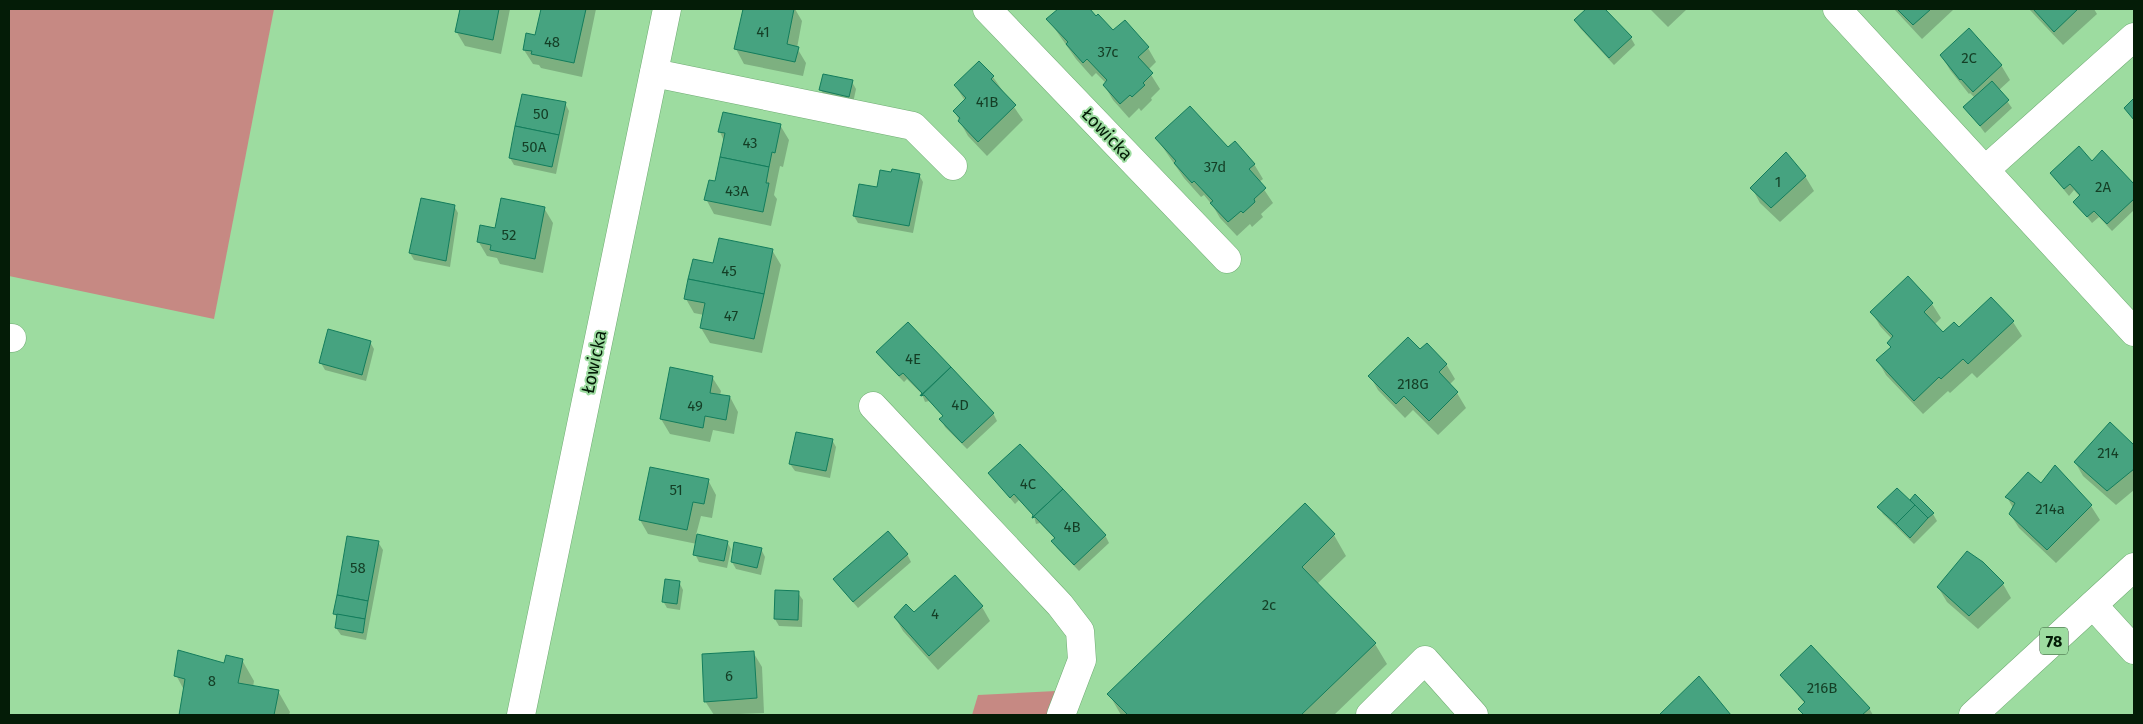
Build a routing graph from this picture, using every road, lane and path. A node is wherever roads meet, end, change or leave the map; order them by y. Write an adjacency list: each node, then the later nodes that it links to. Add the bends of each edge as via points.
1 (667, 9): 5 (street, Łowicka)
2 (987, 9): 8 (street, Łowicka)
3 (1837, 9): 7 (street)
4 (2134, 37): 7 (street)
5 (654, 73): 6 (street, via 913,126); 14 (street, Łowicka)
6 (953, 166)
7 (1985, 170): 9 (street)
8 (1227, 259)
9 (2134, 332)
10 (873, 406): 15 (street, via 1060,605 1080,631 1082,660)
11 (2134, 567): 12 (street, 78)
12 (2093, 605): 13 (street); 18 (street, 78)
13 (2134, 650)
14 (522, 715)
15 (1060, 715)
16 (1370, 715): 17 (street, via 1425,660)
17 (1474, 715)
18 (1973, 715)

